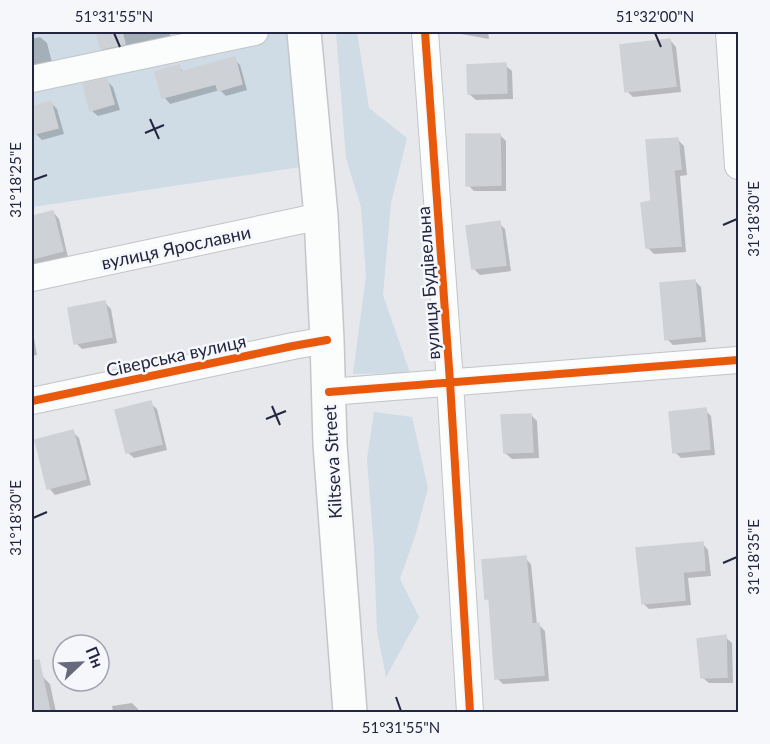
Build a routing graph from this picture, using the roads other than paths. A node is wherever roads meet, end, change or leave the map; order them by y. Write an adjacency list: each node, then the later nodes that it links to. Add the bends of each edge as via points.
1 (255, 32): 5 (street)
2 (304, 32): 7 (main road, Kiltseva Street)
3 (425, 32): 11 (street, вулиця Будівельна)
4 (729, 32): 6 (street)
5 (32, 79)
6 (738, 166)
7 (321, 216): 8 (street, вулиця Ярославни); 9 (main road, Kiltseva Street)
8 (32, 278)
9 (327, 340): 12 (main road, Kiltseva Street); 13 (street, Сіверська вулиця)
10 (738, 360): 11 (street)
11 (450, 382): 12 (street); 15 (street, вулиця Будівельна)
12 (329, 392): 14 (main road, Kiltseva Street)
13 (32, 401)
14 (350, 712)
15 (470, 712)

